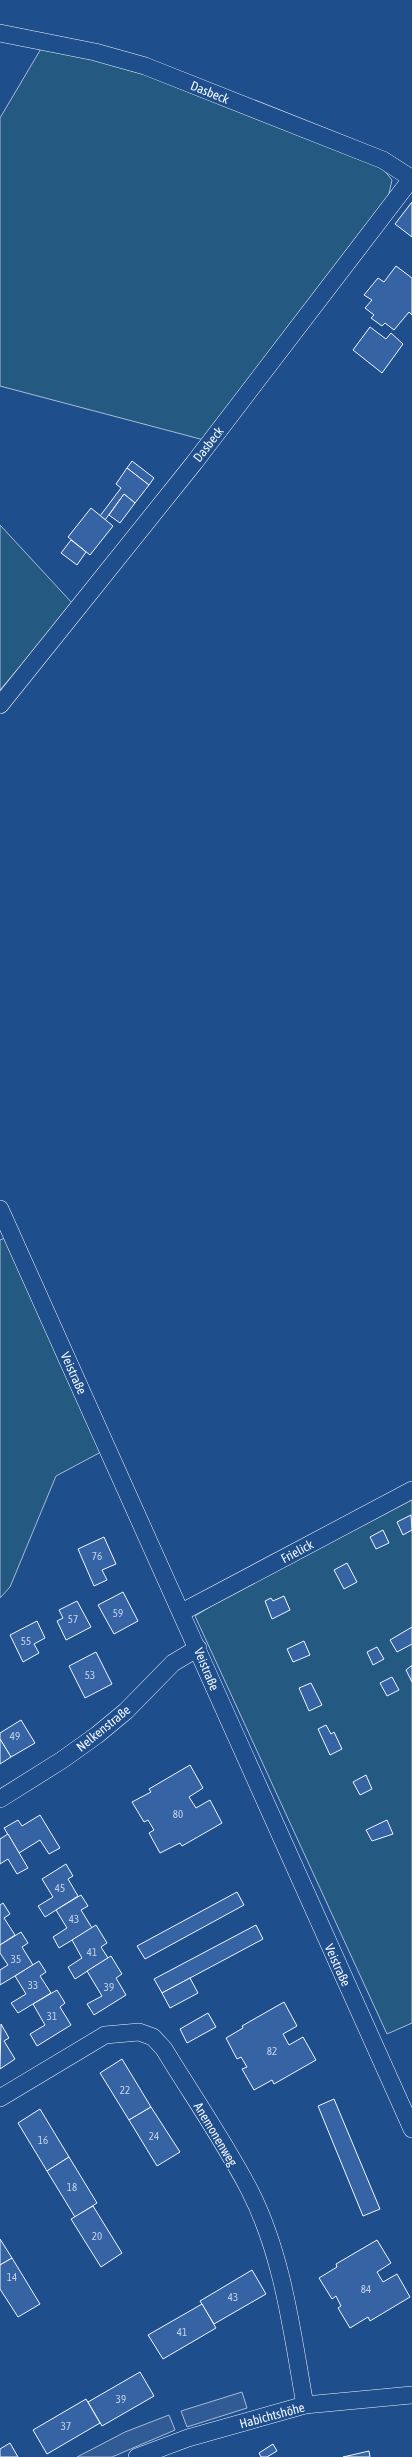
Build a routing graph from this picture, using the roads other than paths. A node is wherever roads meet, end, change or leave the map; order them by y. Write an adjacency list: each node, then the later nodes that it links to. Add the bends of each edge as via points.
1 (0, 33): 2 (street, Dasbeck, via 95,52 145,66 382,160)
2 (411, 178): 3 (street, Dasbeck, via 359,250 194,463)
3 (0, 705)
4 (0, 1209): 6 (street, Veistraße)
5 (412, 1490): 6 (street, Frielick)
6 (182, 1612): 7 (street, Veistraße)
7 (198, 1648): 8 (street, Nelkenstraße, via 174,1663 97,1736); 10 (street, Veistraße)
8 (0, 1799)
9 (0, 2098): 12 (street, Anemonenweg, via 105,2035 139,2032 153,2037 164,2049 249,2190 268,2236 285,2293)
10 (412, 2129)
11 (412, 2395): 12 (street, Habichtshöhe)
12 (305, 2405): 13 (street, Habichtshöhe, via 188,2438)
13 (137, 2457)

